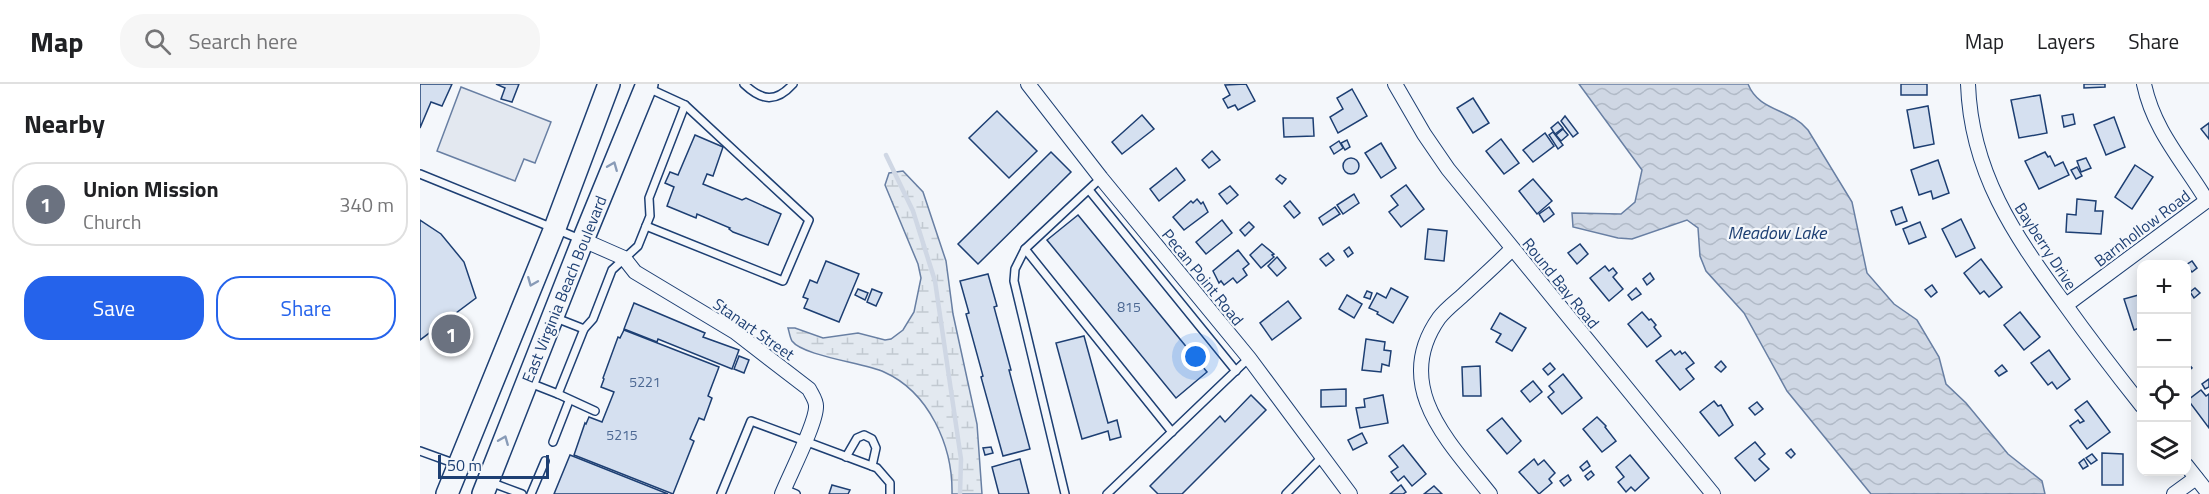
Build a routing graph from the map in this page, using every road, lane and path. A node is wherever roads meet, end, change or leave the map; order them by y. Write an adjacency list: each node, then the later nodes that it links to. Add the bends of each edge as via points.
1 (609, 84): 15 (main road, East Virginia Beach Boulevard)
2 (744, 84): 3 (lane, via 766,98 784,94)
3 (793, 84)
4 (1028, 84): 11 (street, Pecan Point Road)
5 (1395, 84): 18 (street, Round Bay Road, via 1424,134)
6 (1968, 84): 20 (street, Bayberry Drive, via 1975,136 1998,202 2025,250)
7 (2144, 84): 13 (street, via 2159,128)
8 (646, 86): 9 (lane); 16 (main road, East Virginia Beach Boulevard, one-way to 8)
9 (685, 105): 14 (lane, via 649,198); 14 (lane, via 809,220 783,281)
10 (420, 174): 15 (lane)
11 (1101, 178): 12 (lane); 23 (street, Pecan Point Road)
12 (1089, 189): 17 (lane); 24 (lane)
13 (2208, 200): 20 (street, Barnhollow Road)
14 (646, 226): 19 (lane, via 638,246)
15 (555, 228): 16 (lane); 37 (main road, East Virginia Beach Boulevard, one-way to 37)
16 (583, 240): 19 (street, Stanart Street); 21 (main road, East Virginia Beach Boulevard)
17 (1025, 249): 30 (lane); 48 (lane, via 1019,257 1014,281)
18 (1512, 249): 52 (street, via 1440,316 1429,334 1420,369 1427,407 1437,426); 53 (street, Round Bay Road)
19 (624, 258): 22 (lane, via 612,270 593,319); 31 (street, Stanart Street, via 635,272 735,332 809,389 816,408)
20 (2066, 305): 27 (street, Bayberry Drive)
21 (552, 317): 22 (lane); 25 (main road, East Virginia Beach Boulevard)
22 (584, 329): 26 (lane)
23 (1249, 358): 24 (lane); 35 (street, Pecan Point Road)
24 (1236, 371): 30 (lane)
25 (527, 382): 26 (lane); 41 (main road, East Virginia Beach Boulevard, one-way to 25)
26 (558, 394): 28 (lane)
27 (2137, 399)
28 (569, 401): 29 (lane); 32 (lane)
29 (595, 411)
30 (1172, 432): 49 (lane)
31 (804, 441): 34 (lane); 42 (street, Stanart Street); 46 (lane, via 751,421)
32 (553, 442)
33 (420, 451): 37 (lane)
34 (846, 456): 38 (lane); 38 (lane, via 857,438 864,435 872,439 876,448)
35 (1322, 457): 50 (lane); 51 (street, Pecan Point Road)
36 (545, 461): 45 (lane)
37 (459, 465): 43 (main road, East Virginia Beach Boulevard)
38 (872, 466): 47 (lane, via 890,483)
39 (2191, 471): 40 (street)
40 (2196, 478): 54 (street); 55 (street)
41 (485, 487): 44 (lane)
42 (787, 492)
43 (447, 494)
44 (522, 494)
45 (531, 494)
46 (721, 494)
47 (890, 494)
48 (1065, 494)
49 (1107, 494)
50 (1286, 494)
51 (1350, 494)
52 (1490, 494)
53 (1713, 494)
54 (2174, 494)
55 (2209, 494)

